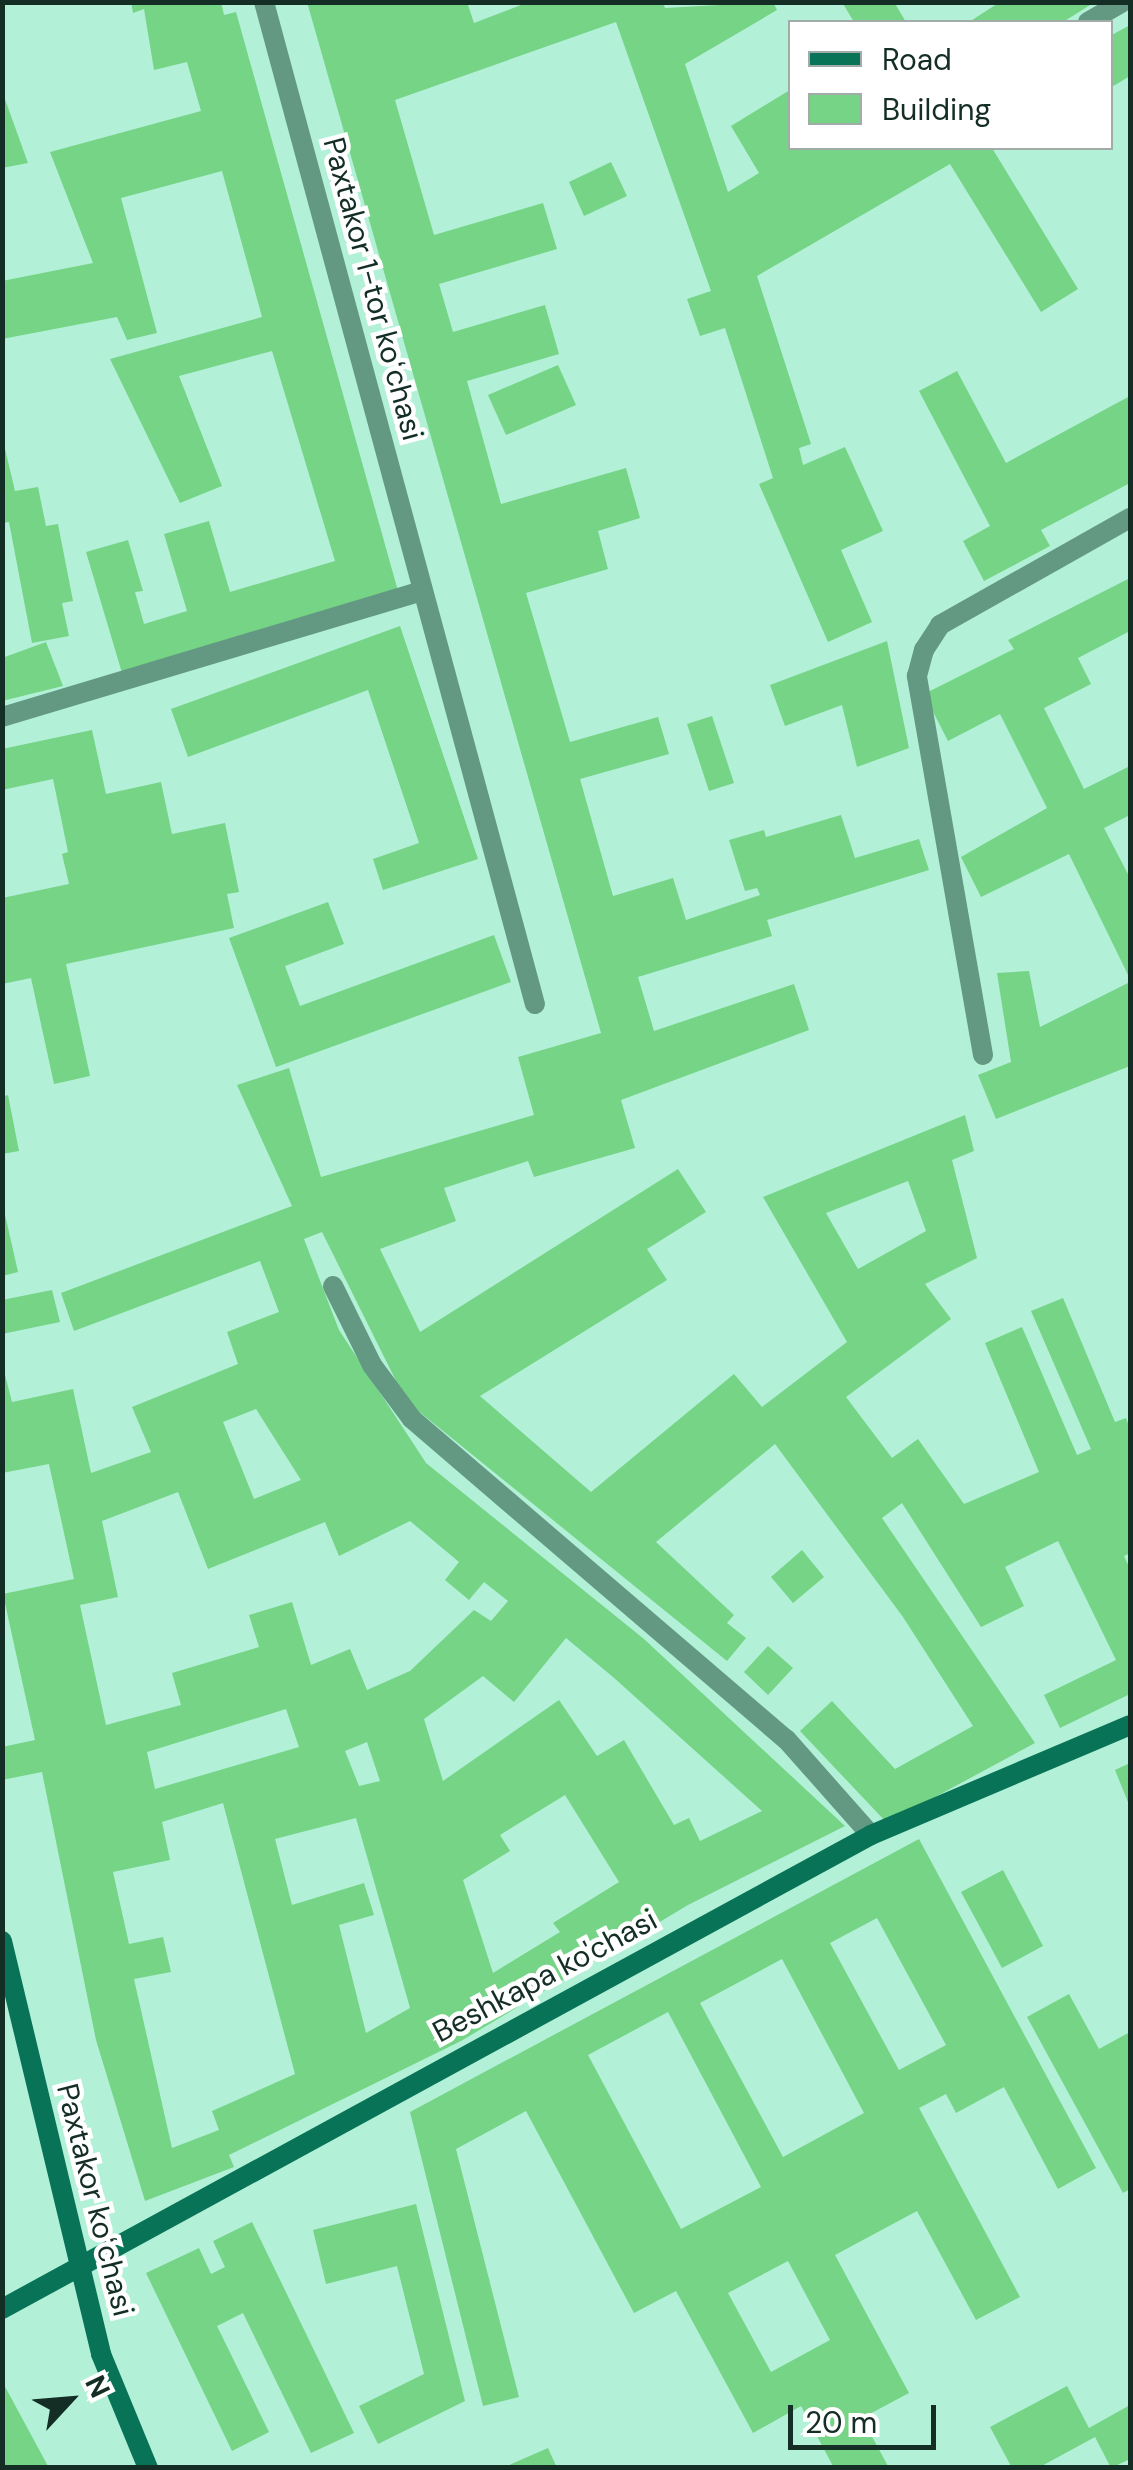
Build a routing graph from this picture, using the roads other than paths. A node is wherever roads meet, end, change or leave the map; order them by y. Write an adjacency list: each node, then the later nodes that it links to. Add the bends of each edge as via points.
1 (264, 2): 5 (street, Paxtakor 1-tor koʻchasi)
2 (1122, 2): 3 (street)
3 (1091, 20)
4 (1130, 518): 8 (street, via 940,625 924,650 917,676)
5 (424, 590): 6 (street); 7 (street, Paxtakor 1-tor koʻchasi)
6 (2, 717)
7 (535, 1004)
8 (983, 1054)
9 (333, 1286): 11 (street, via 372,1365 412,1418 462,1468 786,1739)
10 (1130, 1725): 11 (street, Beshkapa ko'chasi)
11 (871, 1835): 13 (street, Beshkapa ko'chasi)
12 (2, 1941): 13 (street, Paxtakor koʻchasi)
13 (80, 2269): 14 (street, Beshkapa ko'chasi); 15 (street, Paxtakor koʻchasi, via 102,2354)
14 (2, 2308)
15 (148, 2468)

